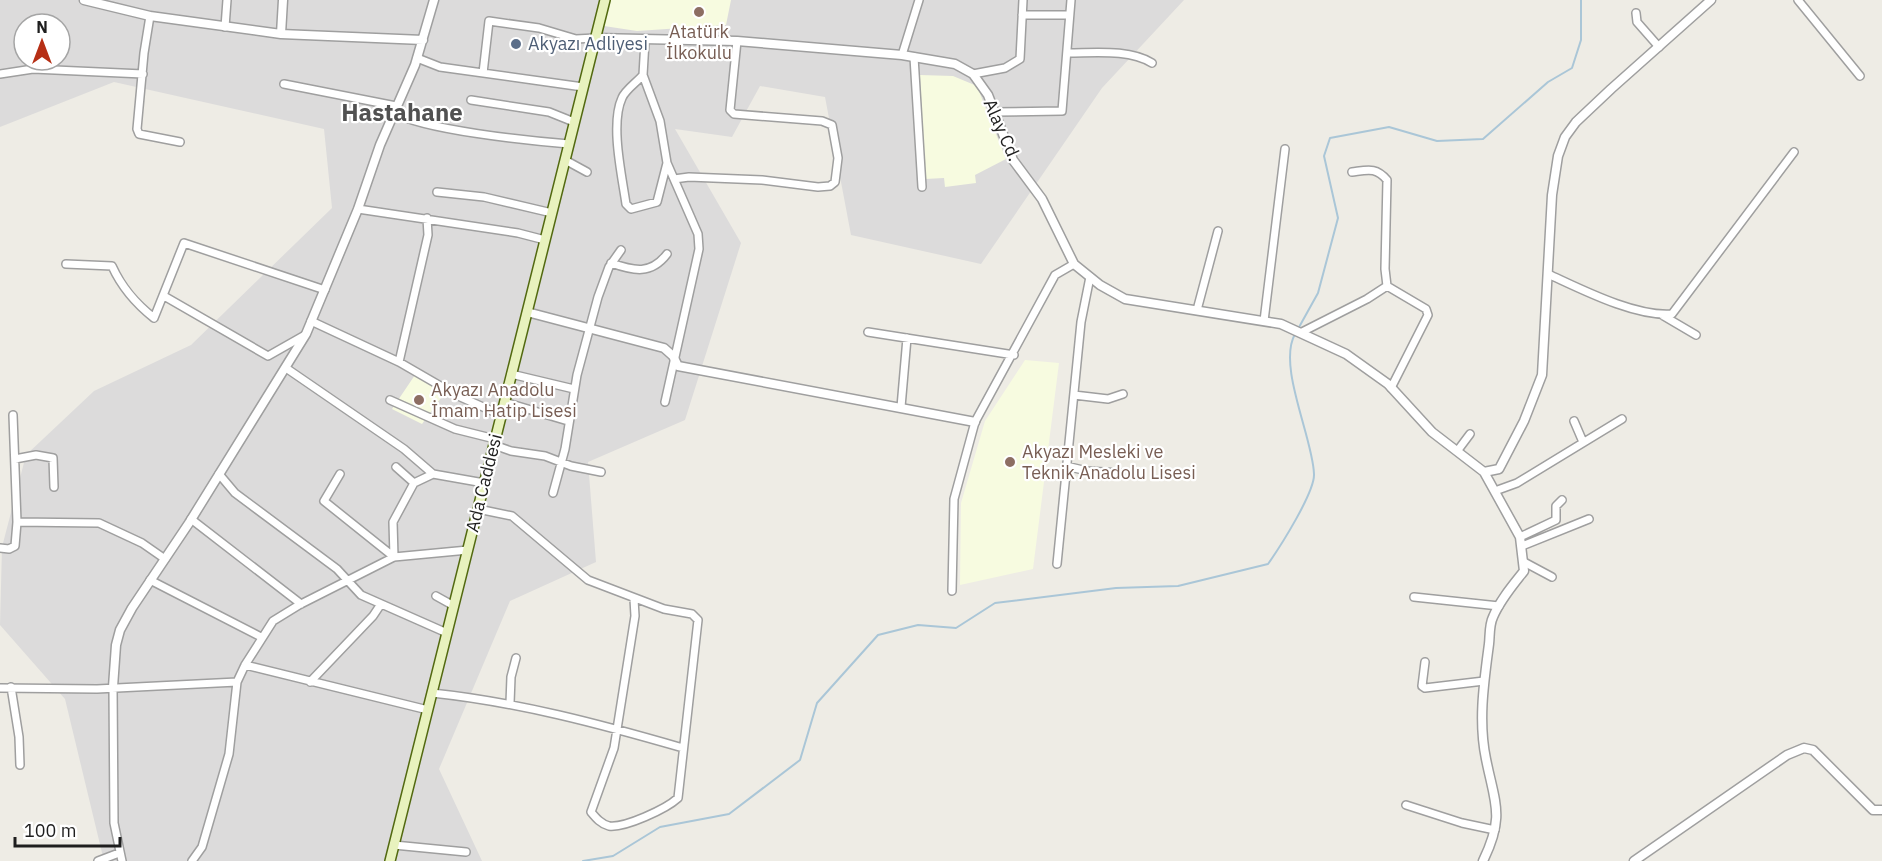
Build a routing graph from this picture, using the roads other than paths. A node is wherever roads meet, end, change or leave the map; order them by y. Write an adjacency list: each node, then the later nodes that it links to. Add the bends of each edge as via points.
1 (84, 0): 14 (street)
2 (227, 0): 15 (street)
3 (283, 0): 16 (street)
4 (434, 0): 18 (street)
5 (605, 0): 17 (main road, Ada Caddesi)
6 (919, 0): 23 (street)
7 (1023, 0): 12 (street)
8 (1071, 0): 13 (street)
9 (1711, 0): 21 (street)
10 (1798, 0): 32 (street)
11 (1636, 13): 21 (street, via 1637,22)
12 (1022, 15): 13 (street); 30 (street, via 1020,59 1005,68)
13 (1068, 15): 22 (street)
14 (150, 16): 15 (street); 29 (street)
15 (225, 27): 16 (street)
16 (281, 34): 18 (street)
17 (595, 38): 19 (street); 27 (street, via 576,39 539,28 489,21); 34 (main road, Ada Caddesi)
18 (423, 40): 25 (street)
19 (645, 41): 20 (street); 31 (street)
20 (737, 41): 23 (street); 47 (street, via 730,110 734,114 822,121 832,126 838,158 835,182 818,187 762,180)
21 (1659, 47): 60 (street, via 1576,122 1565,137 1552,195)
22 (1068, 54): 26 (street, via 1129,55); 37 (street, via 1062,111)
23 (902, 55): 24 (street)
24 (914, 57): 30 (street, via 955,64); 48 (street)
25 (417, 58): 27 (street, via 441,67); 36 (street)
26 (1152, 63)
27 (483, 73): 34 (street)
28 (0, 74): 29 (street, via 33,69)
29 (143, 74): 39 (street, via 139,134)
30 (973, 74): 37 (street, Alay Cd.)
31 (644, 75): 44 (street, via 660,121); 44 (street, via 623,95 618,114 620,164 626,204 631,209 657,202)
32 (1860, 76)
33 (284, 84): 36 (street)
34 (583, 87): 38 (main road, Ada Caddesi)
35 (471, 100): 38 (street, via 549,112)
36 (395, 109): 40 (street, via 403,118 442,126); 50 (street)
37 (994, 112): 59 (street, Alay Cd., via 1012,160 1042,199)
38 (574, 122): 40 (main road, Ada Caddesi)
39 (180, 142)
40 (569, 144): 43 (main road, Ada Caddesi)
41 (1285, 149): 69 (street)
42 (1794, 152): 67 (street, via 1679,306 1672,314)
43 (565, 160): 45 (street); 51 (main road, Ada Caddesi)
44 (667, 163): 47 (street)
45 (587, 172)
46 (1352, 172): 62 (street, via 1373,169 1387,180 1384,269)
47 (674, 179): 77 (street, via 698,234 699,249)
48 (922, 187)
49 (437, 192): 51 (street, via 484,197)
50 (358, 209): 52 (street); 63 (street)
51 (552, 213): 54 (main road, Ada Caddesi)
52 (427, 219): 54 (street); 78 (street, via 428,236)
53 (1218, 231): 65 (street)
54 (545, 240): 66 (main road, Ada Caddesi)
55 (621, 250): 57 (street)
56 (667, 254): 57 (street, via 653,268 643,271)
57 (611, 263): 70 (street)
58 (66, 264): 64 (street, via 112,266 119,283 154,318)
59 (1074, 264): 61 (street, Alay Cd.); 76 (street, via 1055,275)
60 (1548, 274): 67 (street, via 1584,291); 104 (street, via 1542,375 1499,469)
61 (1090, 277): 65 (street, Alay Cd., via 1125,299); 84 (street)
62 (1388, 286): 72 (street); 81 (street, via 1426,309 1428,315)
63 (325, 291): 64 (street, via 184,243); 68 (street)
64 (164, 296): 73 (street, via 268,356)
65 (1197, 310): 69 (street, Alay Cd.)
66 (527, 312): 70 (street); 80 (main road, Ada Caddesi)
67 (1662, 315): 74 (street)
68 (311, 321): 73 (street); 78 (street)
69 (1264, 321): 72 (street, Alay Cd.)
70 (590, 329): 77 (street, via 664,348); 82 (street)
71 (868, 332): 75 (street)
72 (1303, 332): 81 (street, Alay Cd., via 1346,354)
73 (306, 334): 79 (street)
74 (1696, 335)
75 (907, 338): 76 (street); 88 (street)
76 (1014, 355): 94 (street)
77 (675, 360): 87 (street); 88 (street, via 678,366 714,374)
78 (399, 362): 89 (street, via 456,395)
79 (286, 368): 106 (street); 108 (street, via 404,449)
80 (511, 374): 82 (street); 86 (main road, Ada Caddesi)
81 (1391, 388): 98 (street, Alay Cd., via 1432,432)
82 (574, 389): 92 (street)
83 (1123, 394): 84 (street, via 1108,399)
84 (1074, 395): 101 (street)
85 (390, 400): 96 (street)
86 (504, 402): 89 (main road, Ada Caddesi); 92 (street)
87 (664, 402)
88 (901, 407): 94 (street)
89 (501, 415): 96 (main road, Ada Caddesi)
90 (13, 416): 99 (street)
91 (1622, 419): 97 (street)
92 (568, 421): 100 (street)
93 (1574, 421): 97 (street)
94 (975, 422): 129 (street, via 954,499)
95 (1470, 434): 98 (street)
96 (494, 442): 100 (street); 110 (main road, Ada Caddesi)
97 (1583, 442): 112 (street, via 1517,483)
98 (1458, 450): 104 (street, Alay Cd.)
99 (15, 459): 111 (street, via 36,455 53,458); 118 (street)
100 (560, 461): 103 (street); 113 (street)
101 (1066, 466): 105 (street); 125 (street)
102 (396, 467): 109 (street)
103 (601, 472)
104 (1484, 472): 112 (street, Alay Cd.)
105 (1120, 473)
106 (219, 474): 116 (street); 128 (street, via 235,493 338,569)
107 (340, 474): 122 (street, via 324,501)
108 (433, 474): 109 (street); 110 (street)
109 (414, 483): 122 (street, via 393,522)
110 (484, 483): 115 (main road, Ada Caddesi)
111 (54, 487)
112 (1495, 490): 119 (street, Alay Cd.)
113 (553, 493)
114 (1562, 500): 119 (street, via 1556,506 1556,520)
115 (478, 509): 121 (main road, Ada Caddesi); 132 (street, via 512,516 588,579)
116 (191, 519): 123 (street); 133 (street)
117 (1589, 519): 119 (street)
118 (17, 522): 120 (street, via 15,546); 123 (street, via 99,523 142,543)
119 (1521, 542): 124 (street)
120 (0, 548)
121 (468, 550): 122 (street); 135 (main road, Ada Caddesi)
122 (394, 557): 128 (street)
123 (165, 559): 127 (street)
124 (1524, 562): 126 (street); 136 (street, via 1524,571)
125 (1057, 564)
126 (1552, 577)
127 (150, 580): 138 (street); 146 (street, via 120,630)
128 (348, 581): 133 (street); 134 (street, via 361,595)
129 (952, 591)
130 (436, 596): 135 (street)
131 (1414, 597): 136 (street)
132 (634, 599): 151 (street, via 635,615); 152 (street, via 692,614 698,620)
133 (301, 604): 138 (street, via 273,621)
134 (381, 604): 137 (street); 144 (street)
135 (454, 606): 137 (main road, Ada Caddesi)
136 (1499, 606): 142 (street, via 1492,618)
137 (447, 633): 148 (main road, Ada Caddesi)
138 (261, 637): 141 (street)
139 (516, 658): 149 (street)
140 (1425, 662): 142 (street, via 1425,688)
141 (245, 665): 143 (street); 144 (street)
142 (1484, 681): 156 (street, via 1482,727 1496,794)
143 (237, 682): 146 (street); 162 (street, via 229,754 202,846)
144 (310, 682): 150 (street)
145 (11, 687): 146 (street); 147 (street); 153 (street)
146 (113, 687): 159 (street, via 114,812)
147 (0, 688)
148 (432, 693): 149 (street); 150 (main road, Ada Caddesi)
149 (510, 703): 151 (street)
150 (428, 710): 157 (main road, Ada Caddesi)
151 (617, 729): 152 (street); 152 (street, via 591,812 608,826 622,825 662,809 678,798)
152 (683, 748)
153 (20, 765)
154 (1406, 806): 156 (street)
155 (1882, 810): 165 (street, via 1873,810 1813,750 1804,748 1787,755)
156 (1495, 830): 164 (street)
157 (394, 845): 158 (street); 163 (main road, Ada Caddesi)
158 (466, 852)
159 (119, 853): 160 (street); 161 (street)
160 (98, 861)
161 (122, 861)
162 (192, 861)
163 (390, 861)
164 (1483, 861)
165 (1634, 861)

